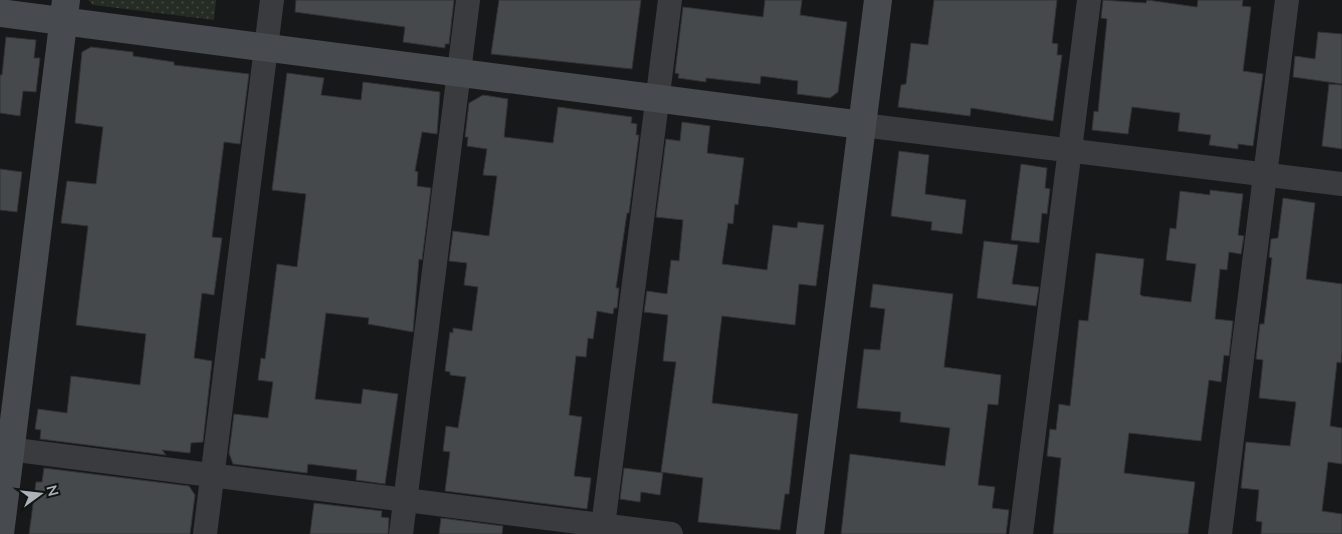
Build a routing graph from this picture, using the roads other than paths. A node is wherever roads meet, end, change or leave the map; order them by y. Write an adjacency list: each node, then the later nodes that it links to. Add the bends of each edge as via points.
1 (272, 0): 9 (street)
2 (468, 0): 10 (street)
3 (670, 0): 11 (street)
4 (878, 0): 12 (street)
5 (1089, 0): 13 (street)
6 (1287, 0): 14 (street)
7 (65, 11): 8 (street); 9 (street); 16 (street)
8 (0, 14)
9 (266, 48): 10 (street); 17 (street)
10 (459, 73): 11 (street); 18 (street)
11 (658, 99): 12 (street); 19 (street)
12 (862, 125): 13 (street); 24 (street)
13 (1070, 151): 14 (street); 25 (street)
14 (1266, 174): 15 (street); 26 (street)
15 (1342, 184)
16 (5, 449): 17 (street); 20 (street)
17 (212, 476): 18 (street); 21 (street)
18 (405, 500): 19 (street); 22 (street)
19 (603, 530): 23 (street)
20 (0, 534)
21 (204, 534)
22 (401, 534)
23 (671, 534)
24 (810, 534)
25 (1021, 534)
26 (1220, 534)

